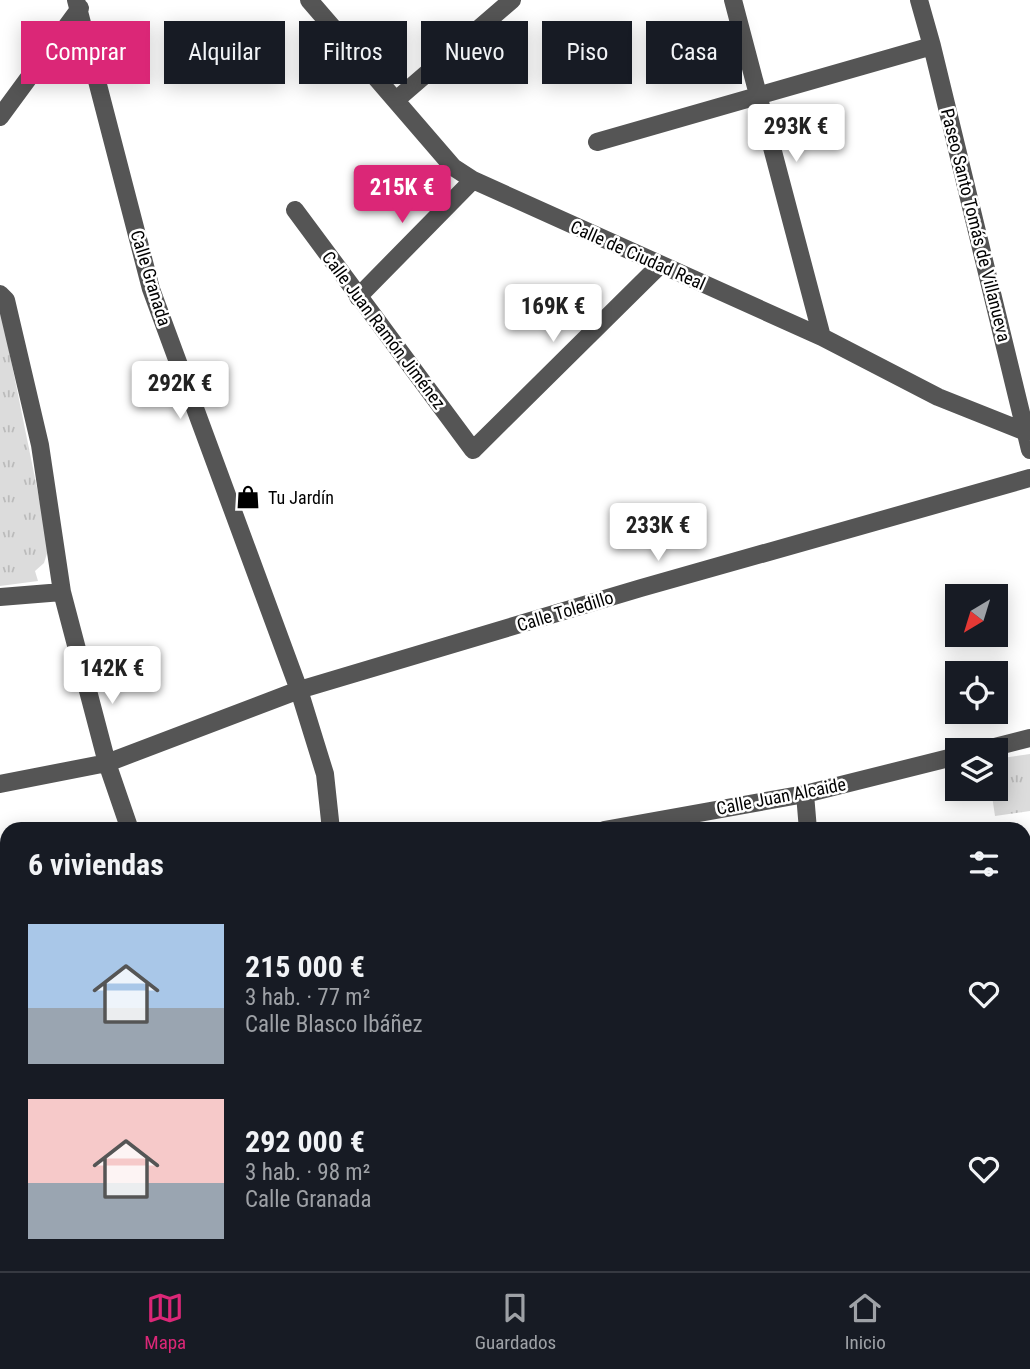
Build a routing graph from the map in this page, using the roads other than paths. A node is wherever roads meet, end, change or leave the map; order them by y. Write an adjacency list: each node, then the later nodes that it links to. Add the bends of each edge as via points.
1 (309, 0): 8 (street, Calle de Ciudad Real)
2 (512, 0): 8 (street)
3 (733, 0): 7 (street)
4 (919, 0): 6 (street, Paseo Santo Tomás de Villanueva)
5 (78, 4): 9 (street); 22 (street, Calle Granada, via 151,289)
6 (932, 46): 7 (street); 17 (street, Paseo Santo Tomás de Villanueva)
7 (758, 95): 10 (street); 16 (street)
8 (396, 100): 11 (street, Calle de Ciudad Real, via 453,167)
9 (0, 117)
10 (597, 142)
11 (473, 180): 13 (street, Calle de Ciudad Real); 15 (street)
12 (296, 210): 15 (street, Calle Juan Ramón Jiménez)
13 (660, 265): 15 (street, Calle Juan Ramón Jiménez, via 473,450); 16 (street, Calle de Ciudad Real)
14 (0, 294): 20 (street, via 6,300 40,445)
15 (358, 297)
16 (822, 337): 17 (street, Calle de Ciudad Real, via 938,397)
17 (1026, 432): 18 (street, Paseo Santo Tomás de Villanueva)
18 (1030, 450)
19 (1030, 478): 22 (street, Calle Toledillo)
20 (62, 592): 21 (street); 26 (street)
21 (0, 597)
22 (299, 690): 26 (street, Calle Toledillo); 30 (street, Calle Granada, via 325,774)
23 (1030, 738): 24 (street)
24 (1008, 744)
25 (945, 759): 28 (street, Calle Juan Alcaide)
26 (107, 764): 27 (street, Calle Toledillo); 29 (street)
27 (0, 784)
28 (805, 794): 31 (street, Calle Juan Alcaide); 32 (street)
29 (127, 822)
30 (330, 822)
31 (662, 822)
32 (807, 822)

